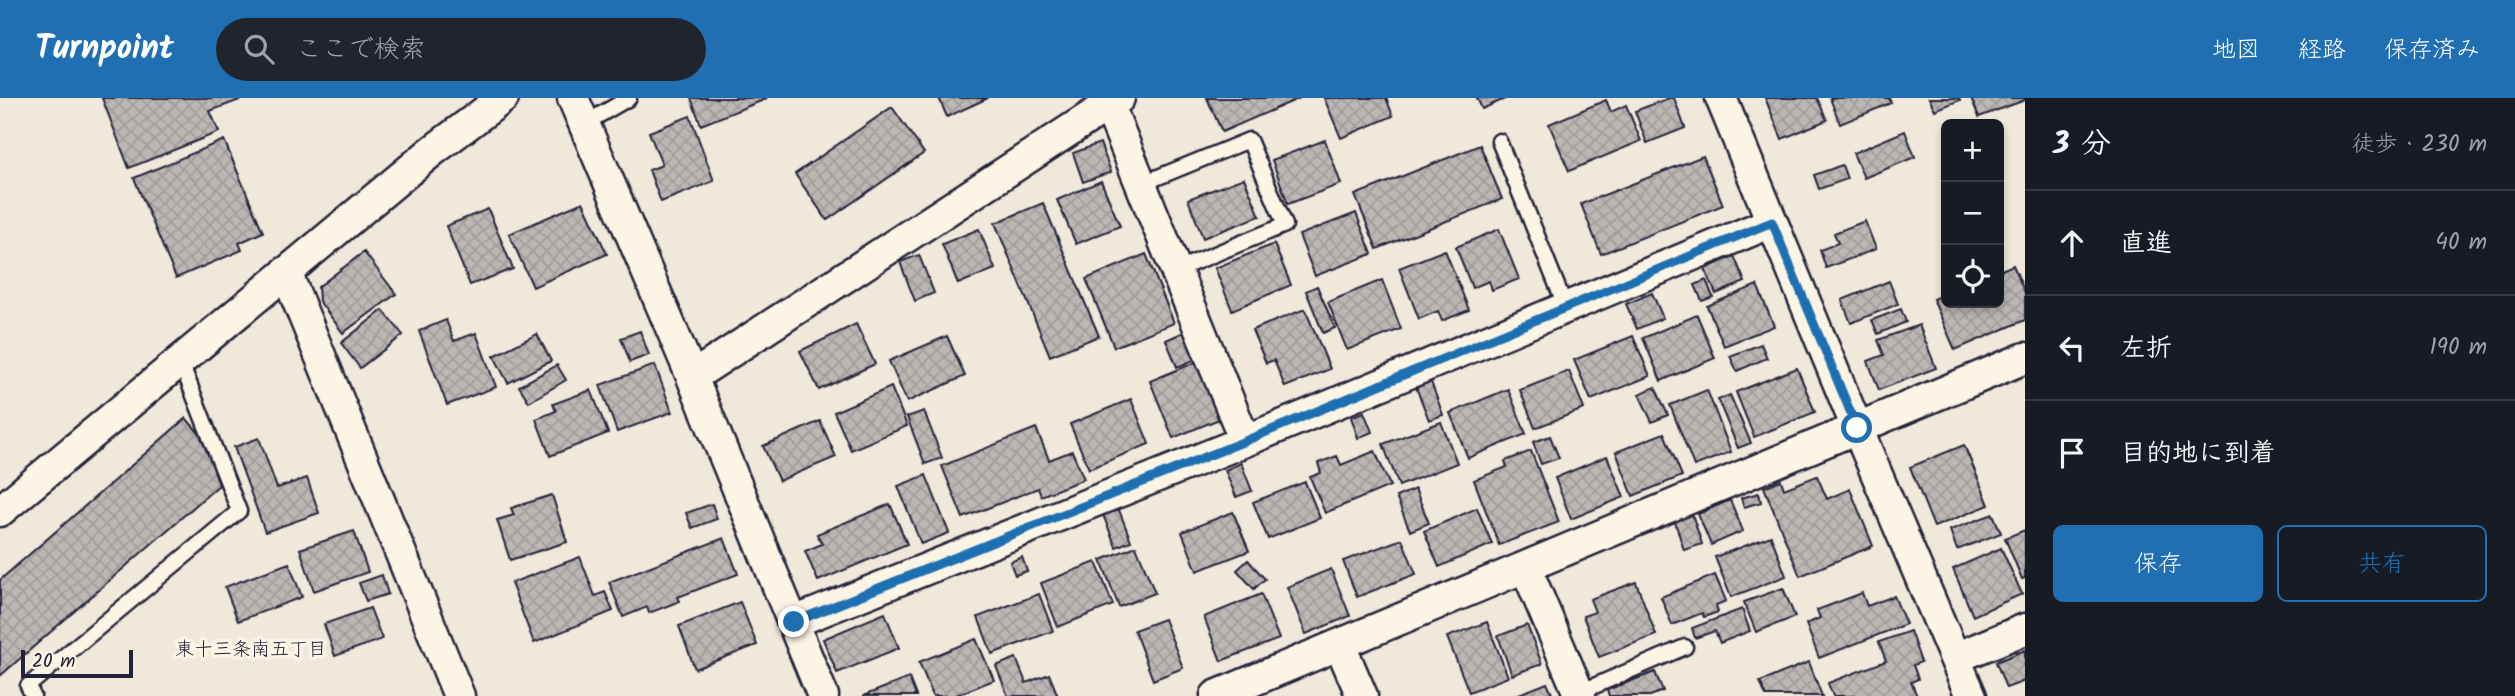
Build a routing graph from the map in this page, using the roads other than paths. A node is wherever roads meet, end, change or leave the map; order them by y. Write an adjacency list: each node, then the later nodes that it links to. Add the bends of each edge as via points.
1 (503, 98): 10 (street)
2 (629, 98): 5 (lane)
3 (1721, 98): 8 (street)
4 (1114, 101): 7 (street); 14 (street)
5 (578, 111): 14 (street)
6 (1499, 141): 11 (lane)
7 (1141, 184): 9 (street); 9 (lane, via 1249,140 1285,225)
8 (1772, 222): 11 (street); 15 (street)
9 (1176, 270): 16 (street)
10 (286, 272): 13 (street); 26 (street)
11 (1566, 308): 16 (street)
12 (2025, 358): 15 (street)
13 (180, 360): 17 (street); 25 (lane, via 239,512 28,686)
14 (692, 377): 19 (street)
15 (1857, 428): 18 (street); 23 (street)
16 (1245, 441): 19 (street)
17 (0, 511)
18 (1526, 568): 21 (street); 24 (street)
19 (794, 622): 27 (street)
20 (2025, 629): 23 (street)
21 (1340, 645): 28 (street); 29 (street)
22 (1685, 647): 24 (lane)
23 (1955, 658): 30 (street)
24 (1579, 694)
25 (33, 696)
26 (459, 696)
27 (824, 696)
28 (1216, 696)
29 (1362, 696)
30 (1971, 696)

